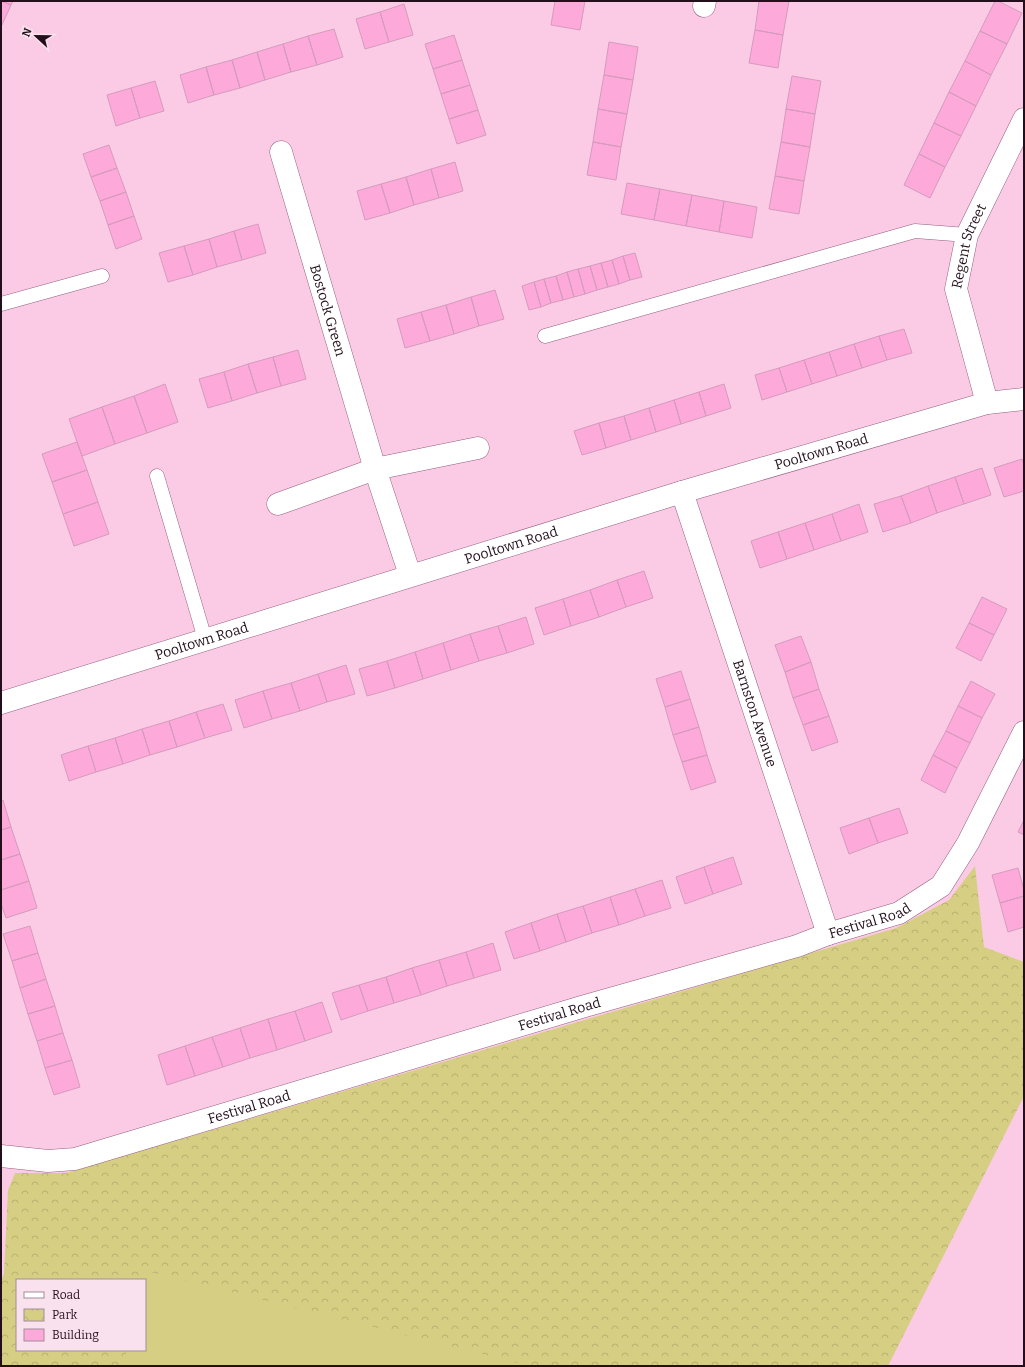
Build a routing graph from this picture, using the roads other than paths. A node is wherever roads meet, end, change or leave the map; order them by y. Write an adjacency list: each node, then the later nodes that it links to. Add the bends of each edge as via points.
1 (1024, 119): 3 (street, Regent Street)
2 (281, 152): 10 (street, Bostock Green)
3 (967, 235): 6 (lane, via 914,231); 8 (street, Regent Street, via 956,289)
4 (102, 276): 5 (lane)
5 (1, 304)
6 (545, 336)
7 (1024, 399): 8 (street, Pooltown Road)
8 (987, 403): 12 (street, Pooltown Road)
9 (478, 448): 10 (street)
10 (375, 469): 13 (street); 14 (street, Bostock Green)
11 (157, 476): 15 (lane)
12 (682, 492): 14 (street, Pooltown Road); 18 (street, Barnston Avenue)
13 (278, 504)
14 (410, 575): 15 (street, Pooltown Road)
15 (205, 639): 16 (street, Pooltown Road)
16 (1, 703)
17 (1024, 732): 18 (street, Festival Road, via 968,843 941,886 899,913)
18 (828, 934): 19 (street, Festival Road, via 797,946 585,1006 75,1159 48,1161)
19 (1, 1156)

